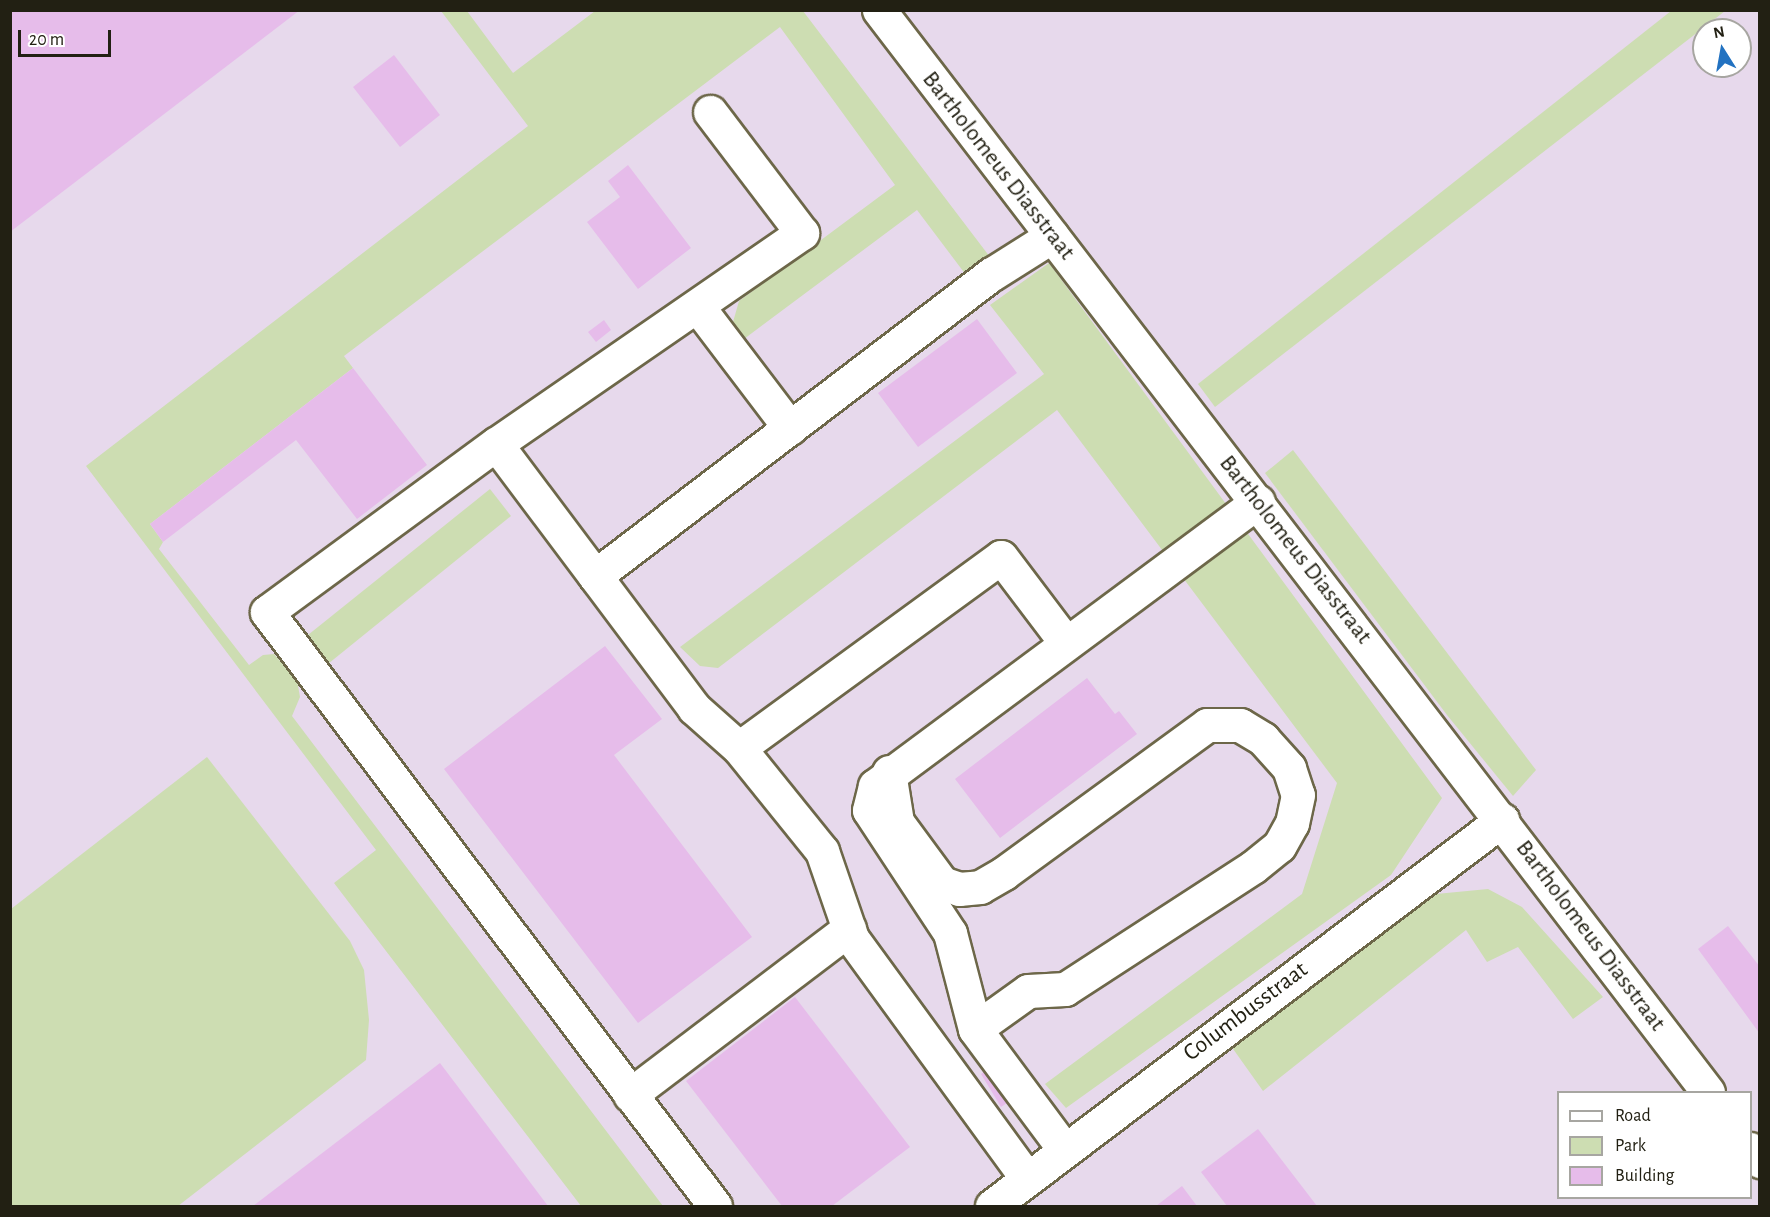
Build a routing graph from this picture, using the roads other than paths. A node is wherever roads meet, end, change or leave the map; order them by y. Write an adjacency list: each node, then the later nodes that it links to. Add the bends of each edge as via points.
1 (879, 10): 3 (street, Bartholomeus Diasstraat)
2 (710, 112): 4 (street, via 802,233)
3 (1052, 236): 5 (street, via 992,274); 7 (street, Bartholomeus Diasstraat)
4 (698, 307): 5 (street); 6 (street)
5 (790, 428): 8 (street)
6 (496, 444): 8 (street); 16 (street, via 267,612)
7 (1258, 502): 9 (street); 12 (street, Bartholomeus Diasstraat)
8 (595, 576): 10 (street, via 694,708)
9 (1066, 643): 10 (street, via 1001,557); 11 (street)
10 (739, 748): 13 (street, via 822,851)
11 (889, 772): 14 (street, via 875,786 869,810 878,830 950,933); 14 (street, via 897,822 942,883 959,889 980,887 1004,873 1207,725 1240,725 1263,739 1289,768 1298,795 1292,823 1279,846 1254,867 1065,989 1028,991)
12 (1502, 820): 15 (street, Bartholomeus Diasstraat); 17 (street, Columbusstraat)
13 (849, 929): 16 (street); 18 (street)
14 (975, 1029): 17 (street)
15 (1707, 1091)
16 (630, 1095): 19 (street)
17 (1064, 1149): 18 (street, Columbusstraat)
18 (1026, 1178): 20 (street, Columbusstraat)
19 (715, 1206)
20 (992, 1206)

